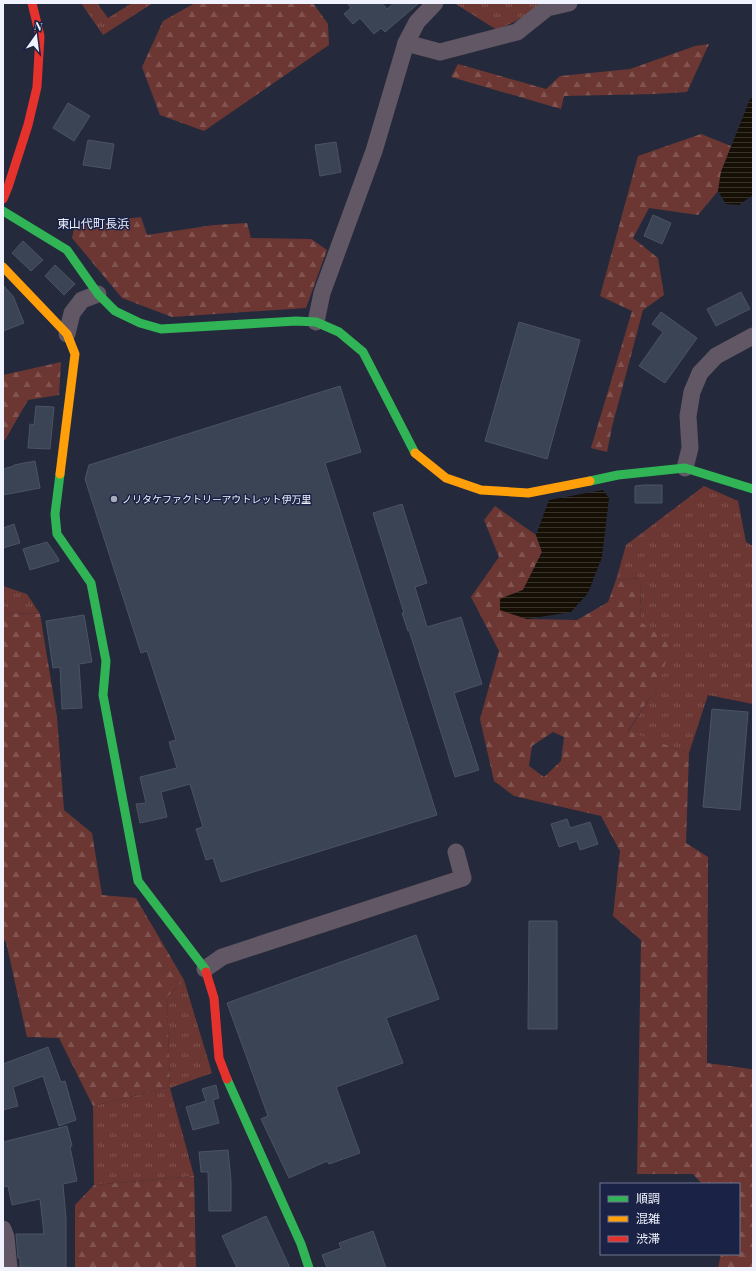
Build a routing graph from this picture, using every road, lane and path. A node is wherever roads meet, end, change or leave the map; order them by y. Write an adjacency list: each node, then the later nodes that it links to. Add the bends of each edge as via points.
1 (32, 3): 5 (street, via 40,36 38,87)
2 (435, 3): 4 (street, via 417,22)
3 (569, 3): 4 (street, via 547,8 517,32 440,52)
4 (406, 42): 9 (street, via 374,151 322,293)
5 (3, 199)
6 (3, 211): 8 (street, via 67,250)
7 (3, 267): 10 (street)
8 (98, 294): 9 (street, via 115,311 140,323 162,329); 10 (street, via 82,300 72,313)
9 (316, 322): 12 (street, via 340,332 362,352 416,455 446,478 481,490 528,493 618,475)
10 (67, 334): 15 (street, via 75,354 55,514 58,534 91,583 106,661 103,695 138,881)
11 (753, 336): 12 (street, via 716,356 700,373 692,392 688,416 690,448)
12 (685, 468): 13 (street)
13 (753, 489)
14 (456, 852): 15 (street, via 463,878 222,957)
15 (205, 969): 18 (street, via 214,998 219,1058 301,1244)
16 (3, 1229): 17 (street)
17 (9, 1268)
18 (309, 1268)

